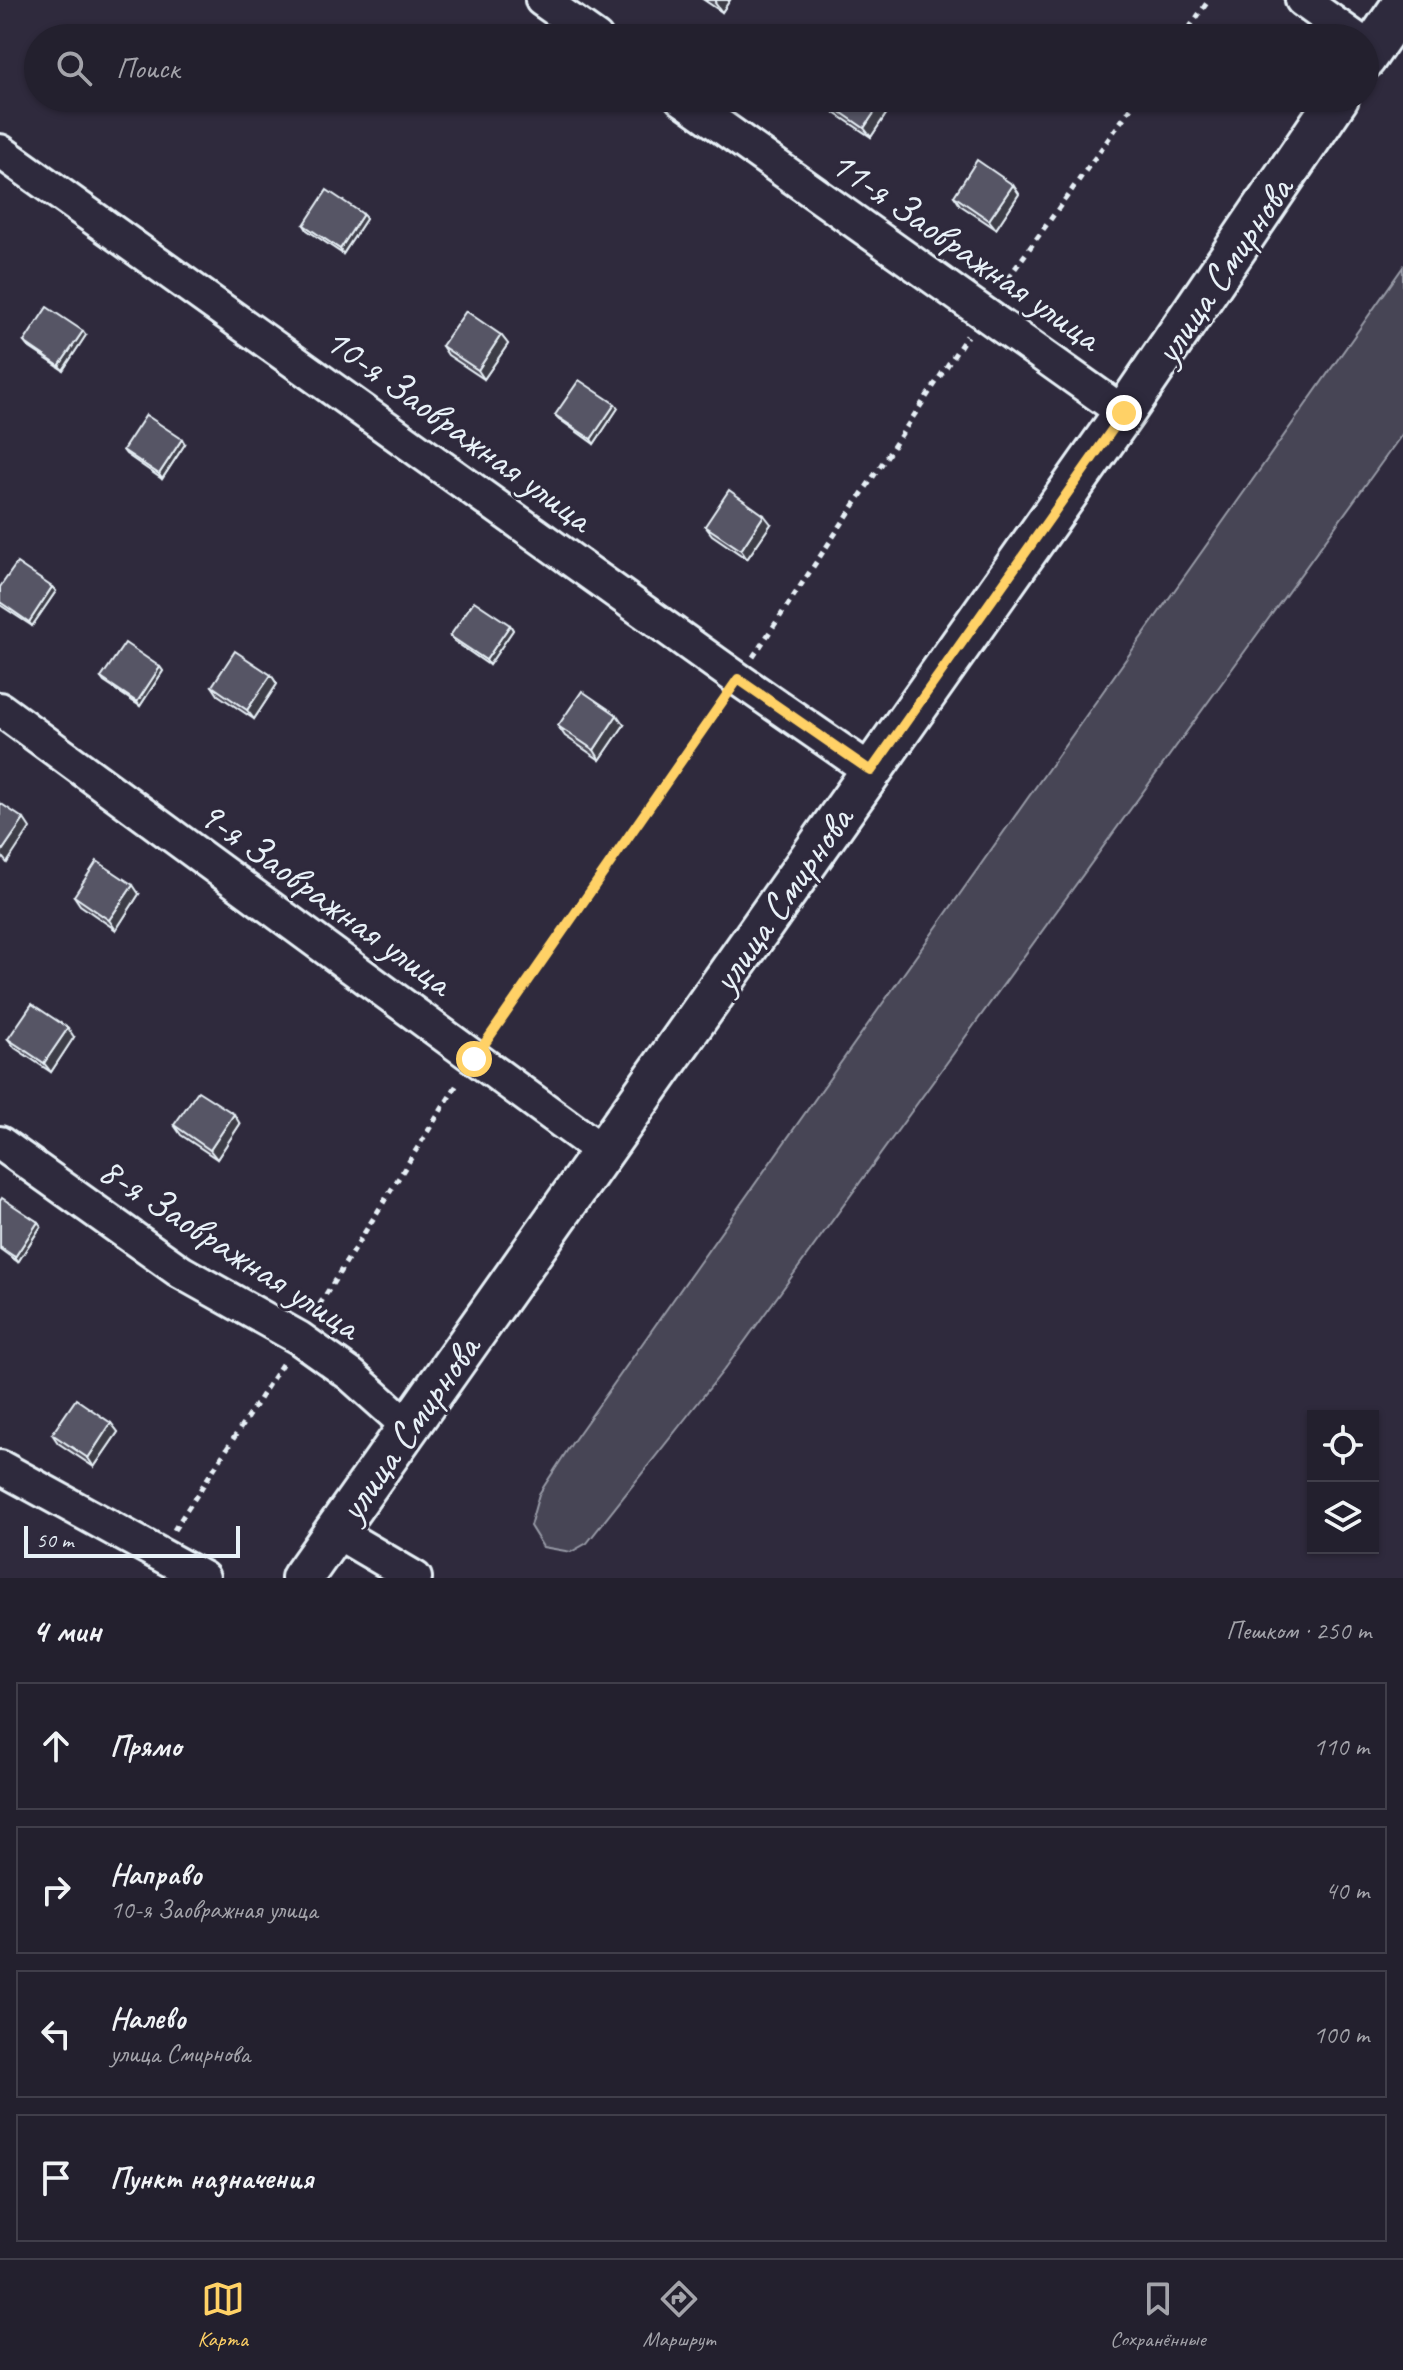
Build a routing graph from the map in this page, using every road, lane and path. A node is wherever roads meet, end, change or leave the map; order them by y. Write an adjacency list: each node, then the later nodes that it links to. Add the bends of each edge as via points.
1 (542, 0): 5 (street)
2 (1209, 0): 6 (path)
3 (1302, 0): 7 (street)
4 (1403, 4): 8 (main road)
5 (576, 24)
6 (1192, 24)
7 (1333, 24)
8 (1379, 31)
9 (701, 112): 13 (street, 11-я Заовражная улица)
10 (1128, 112): 13 (path)
11 (1328, 112): 14 (main road, улица Смирнова)
12 (0, 151): 15 (street, 10-я Заовражная улица)
13 (983, 313): 14 (street, 11-я Заовражная улица); 15 (path)
14 (1124, 413): 17 (main road, улица Смирнова)
15 (738, 679): 17 (street, 10-я Заовражная улица); 18 (path)
16 (0, 709): 18 (street, 9-я Заовражная улица)
17 (871, 771): 20 (main road, улица Смирнова)
18 (474, 1059): 20 (street, 9-я Заовражная улица); 21 (path)
19 (0, 1143): 21 (street, 8-я Заовражная улица, via 181,1272)
20 (603, 1152): 22 (main road, улица Смирнова)
21 (299, 1338): 22 (street, 8-я Заовражная улица); 25 (path)
22 (409, 1427): 24 (main road, улица Смирнова)
23 (0, 1467): 25 (street)
24 (335, 1531): 27 (main road, улица Смирнова); 28 (street)
25 (158, 1553): 26 (street)
26 (203, 1578)
27 (302, 1578)
28 (415, 1578)

